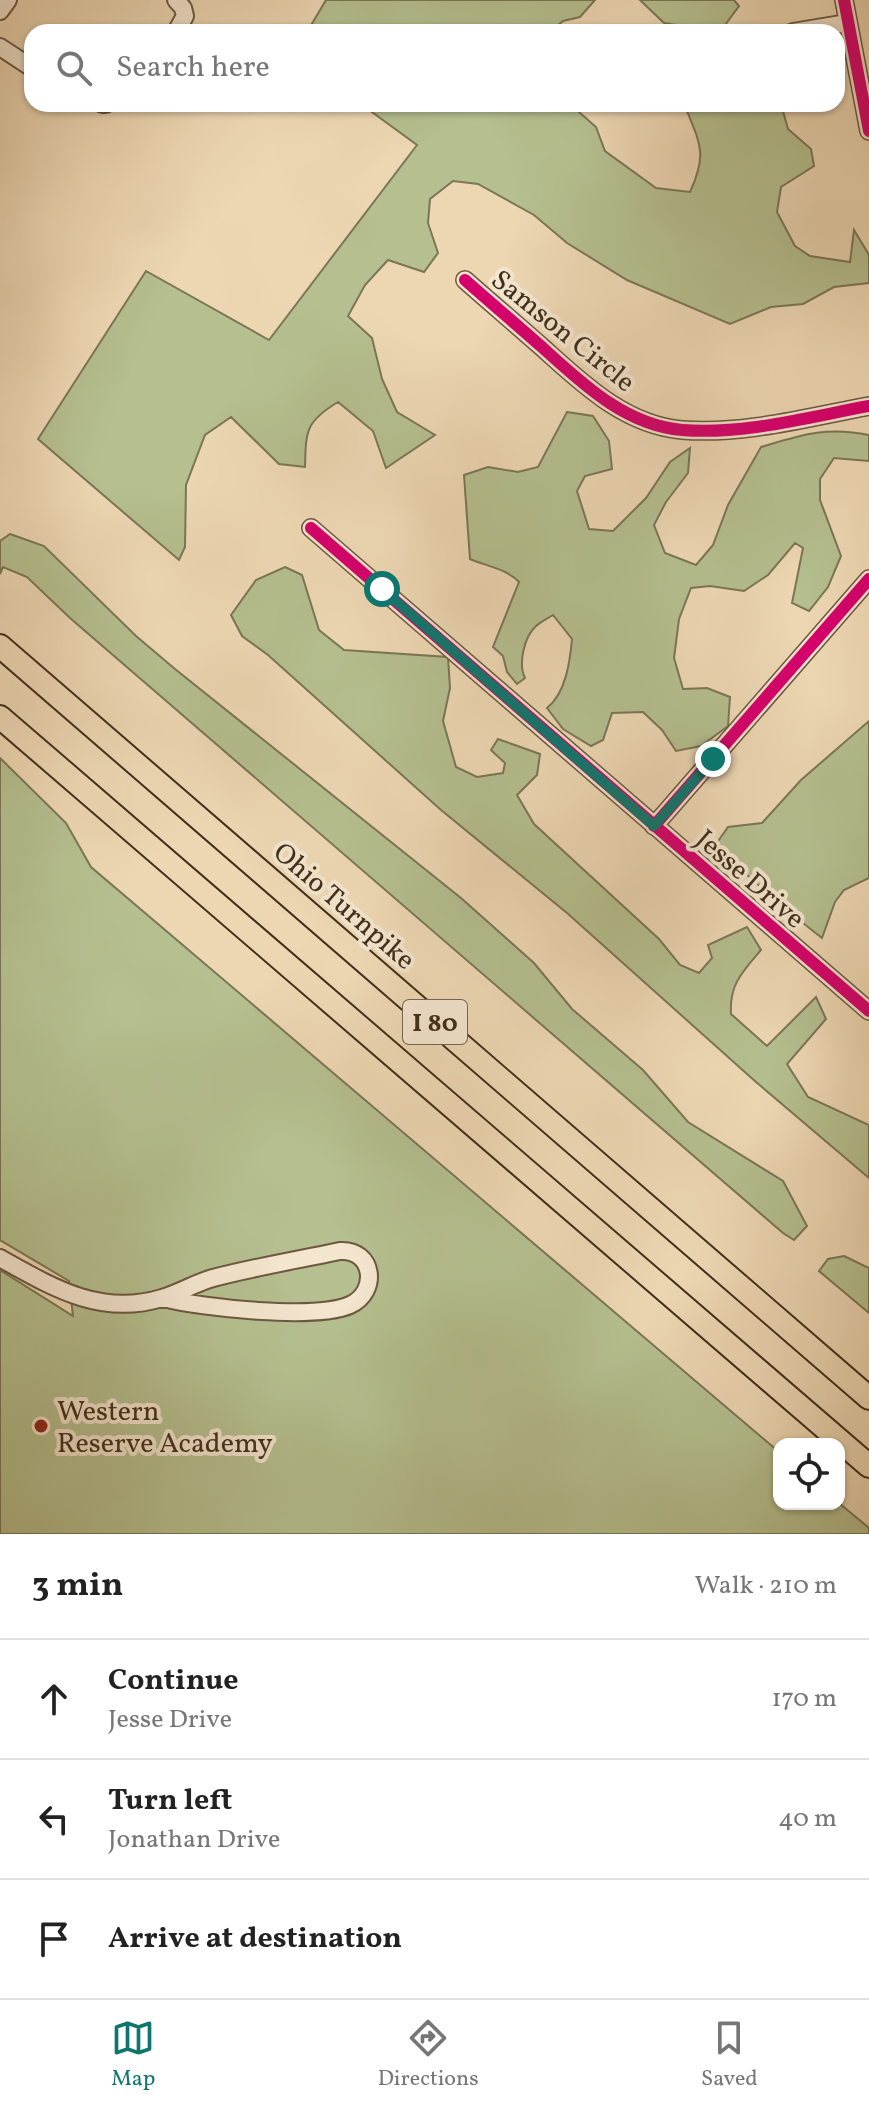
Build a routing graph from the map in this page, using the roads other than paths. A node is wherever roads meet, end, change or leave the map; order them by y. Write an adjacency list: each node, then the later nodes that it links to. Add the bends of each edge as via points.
1 (8, 0): 4 (street)
2 (176, 0): 6 (street, via 185,16)
3 (844, 0): 5 (street)
4 (0, 11)
5 (847, 23): 7 (street); 10 (street)
6 (180, 24)
7 (841, 24)
8 (0, 47): 9 (street)
9 (24, 63)
10 (869, 131)
11 (465, 280): 12 (street, Samson Circle, via 589,389 647,422 681,430 733,430)
12 (869, 406)
13 (311, 528): 17 (street, Jesse Drive)
14 (869, 579): 17 (street)
15 (0, 646): 21 (highway, Ohio Turnpike / I 80)
16 (0, 717): 22 (highway, I 80)
17 (654, 826): 18 (street, Jesse Drive)
18 (869, 1011)
19 (0, 1258): 20 (street, via 84,1299 111,1303)
20 (164, 1298): 20 (street, via 210,1279 340,1251 364,1259 370,1273 359,1299 330,1310 272,1311)
21 (869, 1398)
22 (869, 1466)

